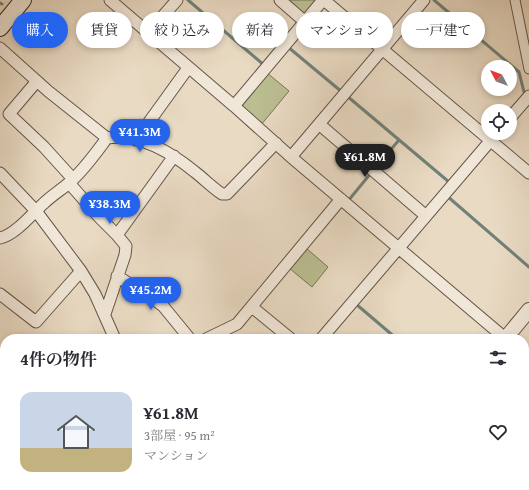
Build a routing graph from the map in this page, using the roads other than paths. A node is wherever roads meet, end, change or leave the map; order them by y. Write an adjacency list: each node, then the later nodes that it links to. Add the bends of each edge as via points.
1 (23, 0): 13 (main road)
2 (110, 0): 12 (street)
3 (176, 0): 8 (street)
4 (280, 0): 11 (street)
5 (324, 0): 9 (street); 10 (street)
6 (424, 0): 15 (street)
7 (515, 0): 20 (street)
8 (166, 12)
9 (313, 12)
10 (339, 12)
11 (296, 14)
12 (140, 26)
13 (0, 28)
14 (296, 31): 23 (street)
15 (393, 36)
16 (0, 48): 21 (street)
17 (165, 48): 19 (street)
18 (383, 48): 25 (street); 26 (street)
19 (188, 68): 23 (street); 28 (street)
20 (529, 69)
21 (37, 81): 27 (street); 36 (street, via 9,114 37,139)
22 (529, 96): 24 (street)
23 (234, 106): 31 (street)
24 (517, 110)
25 (319, 124): 33 (street); 39 (street)
26 (481, 127)
27 (107, 138): 28 (street); 36 (street, via 89,164)
28 (136, 140): 32 (street)
29 (491, 140): 39 (street)
30 (497, 140): 35 (street)
31 (276, 143): 32 (street, via 227,194 222,194); 33 (street)
32 (174, 156): 40 (street)
33 (291, 157): 37 (street)
34 (0, 173): 38 (street)
35 (529, 173)
36 (71, 181): 38 (street); 40 (street)
37 (341, 199): 42 (street); 46 (street)
38 (36, 211): 41 (street, via 7,236); 43 (street)
39 (426, 216): 42 (street)
40 (117, 235): 44 (street, via 126,246)
41 (0, 238)
42 (399, 247): 53 (street); 54 (street)
43 (81, 271): 45 (street, via 36,322); 48 (street)
44 (117, 276): 48 (street); 50 (street, via 163,306)
45 (0, 294)
46 (252, 307): 51 (street, via 237,324); 52 (street)
47 (529, 310): 55 (street)
48 (105, 314): 49 (street)
49 (114, 334)
50 (186, 334)
51 (216, 334)
52 (285, 334)
53 (325, 334)
54 (499, 334)
55 (509, 334)

